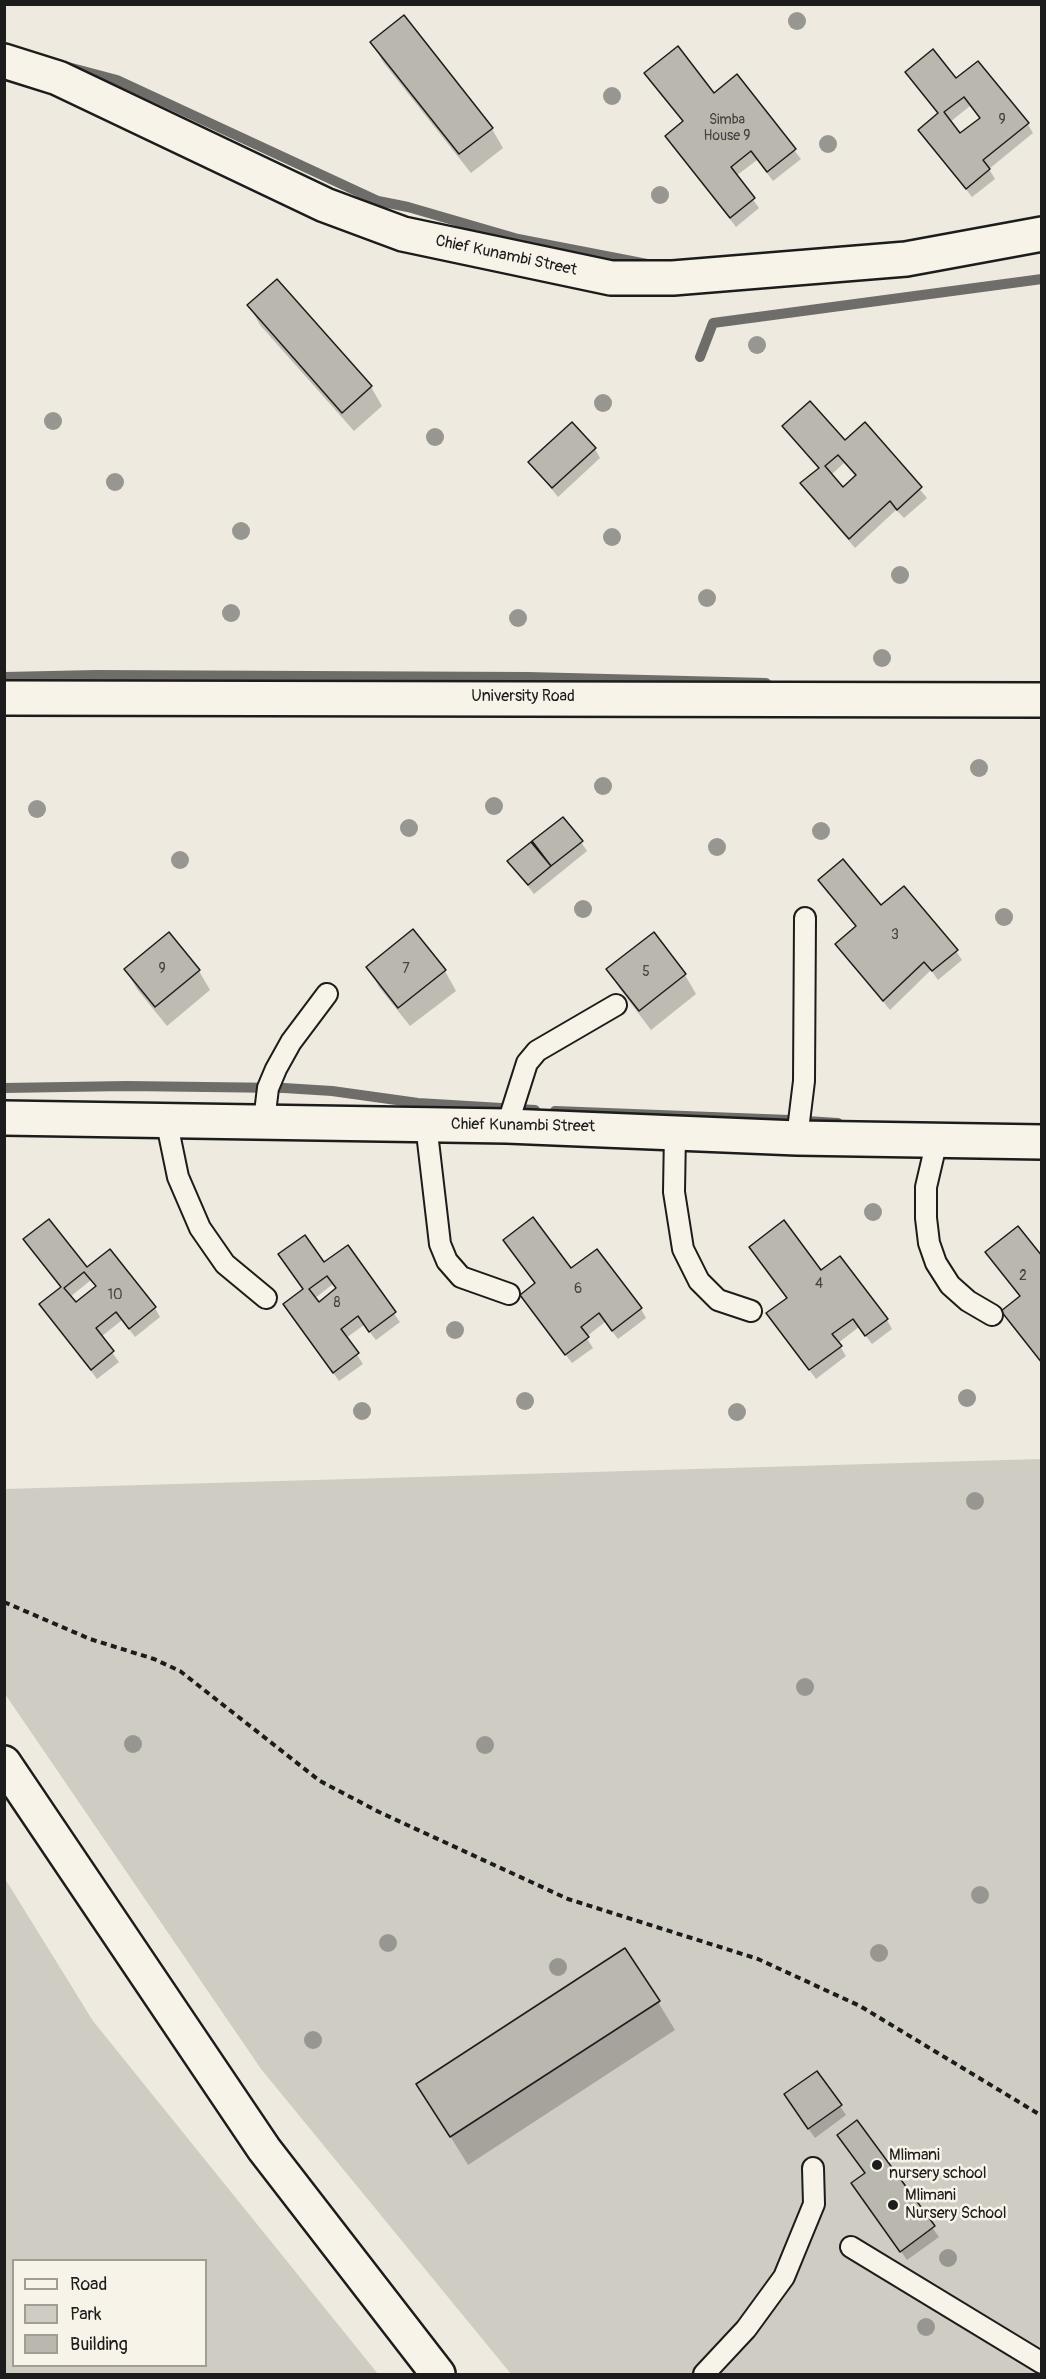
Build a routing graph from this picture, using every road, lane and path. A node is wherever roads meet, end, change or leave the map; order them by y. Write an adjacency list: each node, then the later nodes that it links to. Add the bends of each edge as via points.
1 (4, 62): 2 (street, Chief Kunambi Street, via 58,78 325,205 403,234 611,278 673,278 906,259)
2 (1041, 234)
3 (4, 698): 4 (street, University Road)
4 (1041, 700)
5 (805, 918): 14 (lane, via 804,1081)
6 (327, 994): 10 (lane, via 276,1069 268,1088)
7 (616, 1005): 12 (lane, via 537,1051 527,1063)
8 (4, 1118): 9 (street, Chief Kunambi Street)
9 (166, 1119): 10 (street, Chief Kunambi Street); 18 (lane, via 178,1177 200,1228 225,1264)
10 (264, 1121): 11 (street, Chief Kunambi Street)
11 (426, 1124): 12 (street, Chief Kunambi Street); 17 (lane, via 440,1244 447,1262 461,1277)
12 (507, 1126): 13 (street, Chief Kunambi Street)
13 (675, 1132): 14 (street, Chief Kunambi Street); 19 (lane, via 674,1192 684,1249 699,1281 718,1300)
14 (797, 1138): 15 (street, Chief Kunambi Street)
15 (937, 1140): 16 (street, Chief Kunambi Street); 20 (lane, via 926,1187 929,1243 950,1284)
16 (1041, 1142)
17 (509, 1294)
18 (266, 1298)
19 (751, 1311)
20 (992, 1315)
21 (4, 1602): 23 (path, via 90,1639 180,1671 320,1781 379,1812 568,1899 758,1959 860,2006)
22 (4, 1763): 27 (street, via 264,2149)
23 (1041, 2116)
24 (813, 2168): 28 (lane, via 814,2204 784,2277 746,2329)
25 (851, 2247): 26 (lane)
26 (1041, 2364)
27 (438, 2374)
28 (704, 2374)

